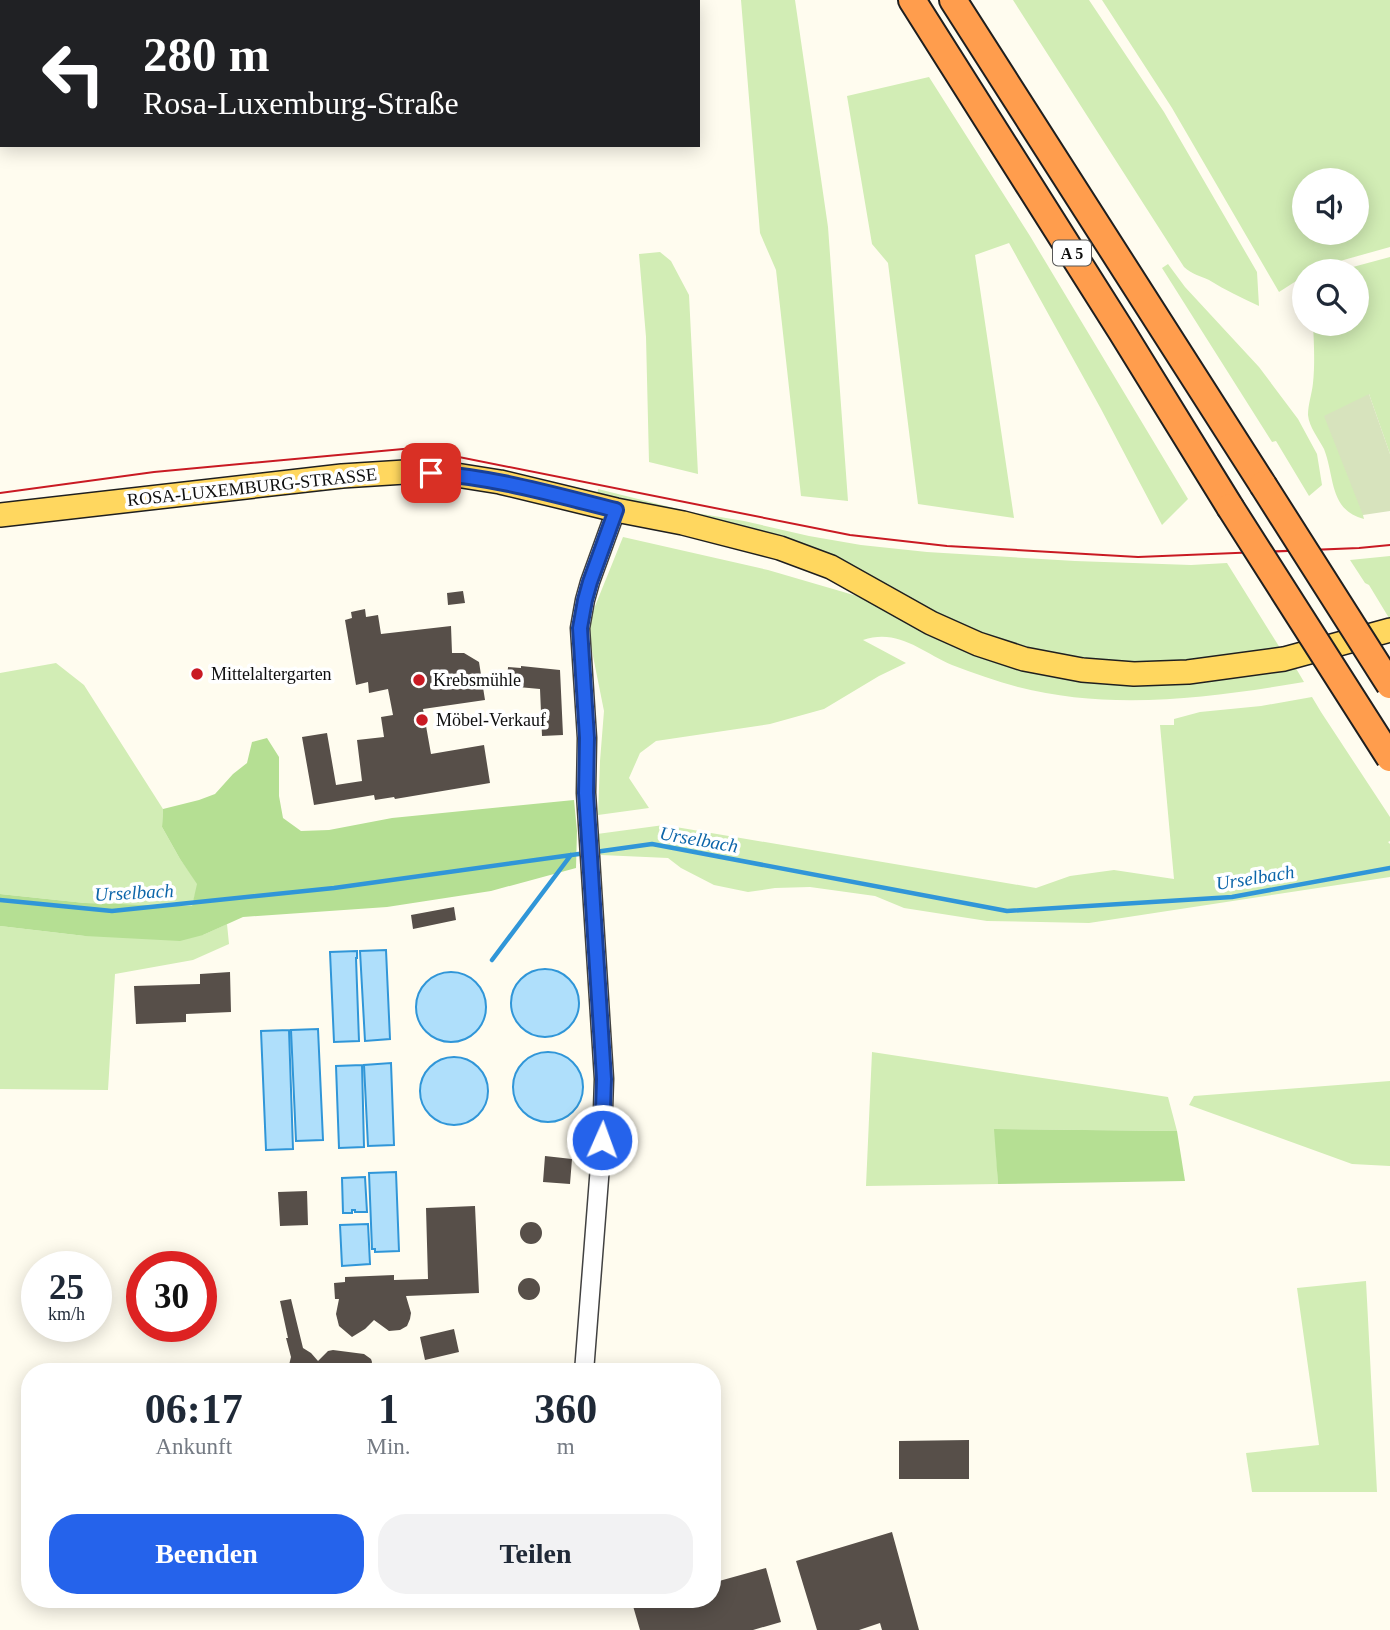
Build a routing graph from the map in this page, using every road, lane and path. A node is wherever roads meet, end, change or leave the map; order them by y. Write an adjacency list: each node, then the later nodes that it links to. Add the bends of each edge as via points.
1 (912, 0): 7 (highway, A 5, bridge)
2 (953, 0): 6 (highway, A 5, bridge)
3 (616, 510): 4 (main road, ROSA-LUXEMBURG-STRASSE, via 500,482 405,472); 5 (main road, ROSA-LUXEMBURG-STRASSE, via 780,548 831,567 978,644 1082,670 1134,674 1202,670 1284,659); 8 (street, via 590,582 580,628 604,1079)
4 (0, 515)
5 (1390, 630)
6 (1390, 685)
7 (1390, 758)
8 (585, 1363)

